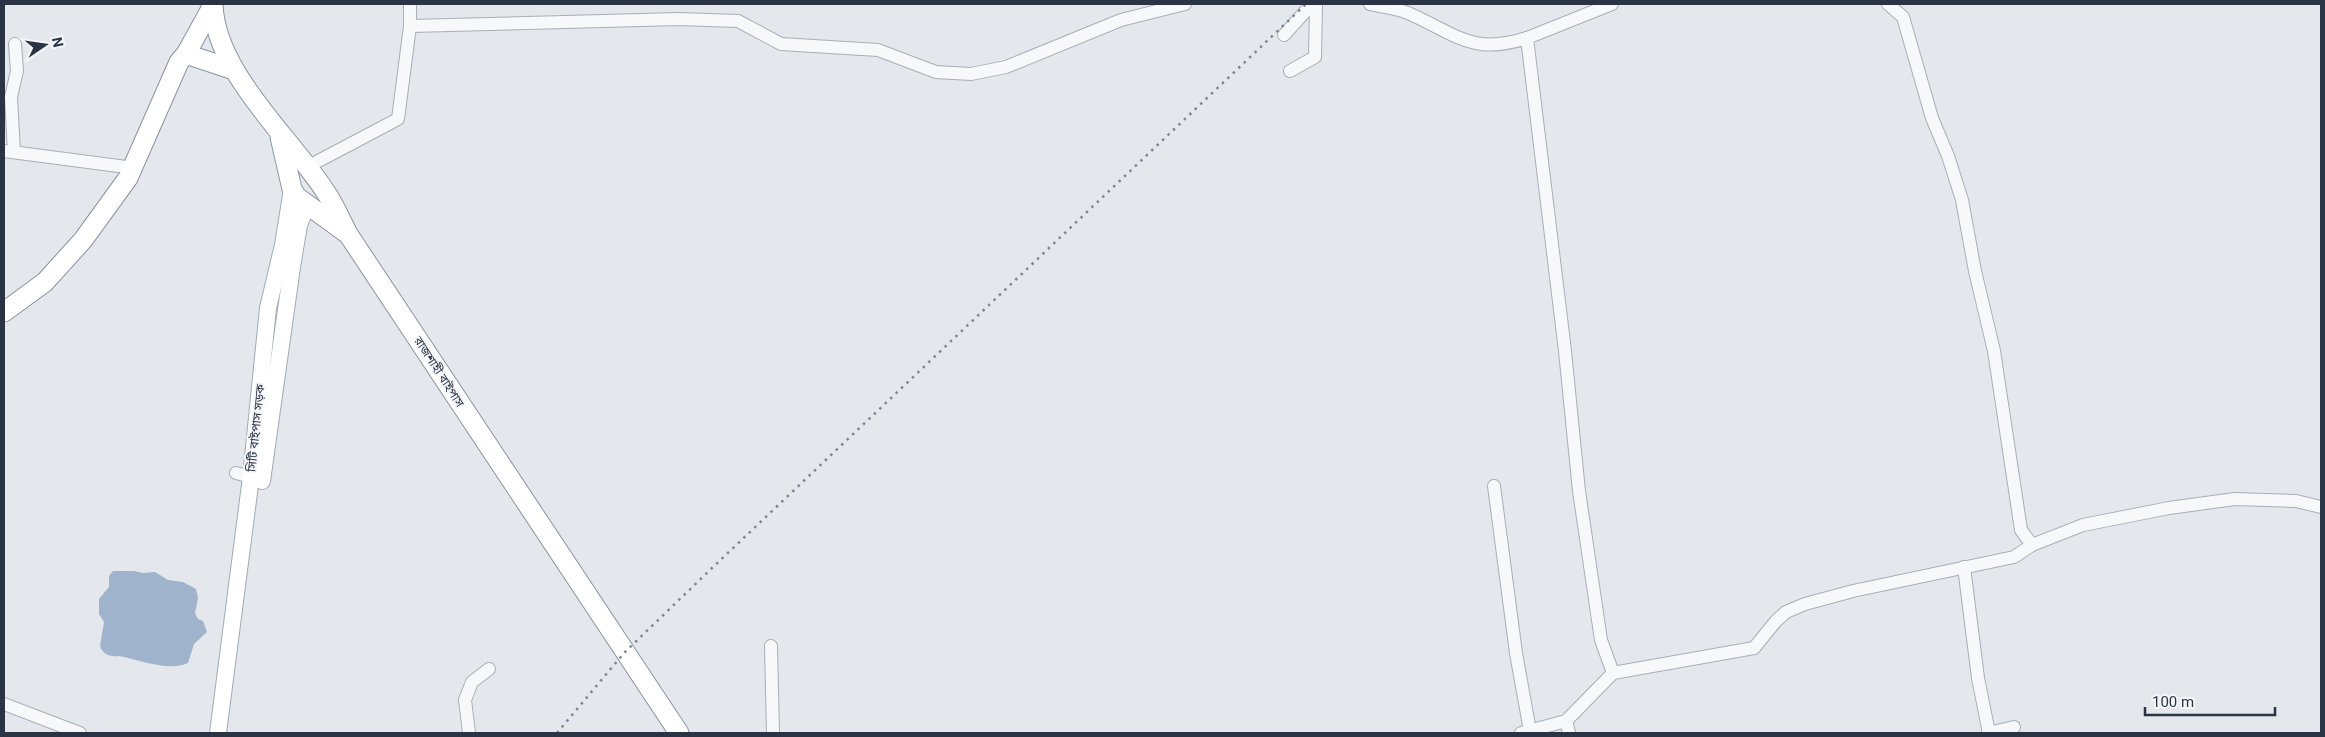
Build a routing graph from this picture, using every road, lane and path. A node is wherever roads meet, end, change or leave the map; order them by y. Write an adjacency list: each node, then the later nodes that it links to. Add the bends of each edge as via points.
1 (213, 4): 14 (highway); 15 (highway, রাজশাহী বাইপাস, via 216,32)
2 (410, 4): 10 (street)
3 (1185, 4): 10 (street, via 1121,20 1006,67 971,74 936,72 878,50 781,44 738,20)
4 (1314, 4): 11 (street); 16 (street, via 1315,57)
5 (1370, 4): 12 (street, via 1406,12 1457,38 1488,46)
6 (1612, 4): 12 (street)
7 (1888, 4): 9 (street)
8 (1900, 4): 9 (street)
9 (1903, 17): 29 (street, via 1932,118 1962,200 1994,351 2021,530)
10 (410, 26): 19 (street, via 398,119)
11 (1284, 35)
12 (1527, 38): 33 (street, via 1581,500 1601,640)
13 (15, 44): 18 (street, via 17,71 11,97)
14 (186, 54): 15 (highway); 20 (highway, via 179,62); 26 (highway, via 189,66 142,180 99,240 40,297)
15 (234, 70): 17 (highway, রাজশাহী বাইপাস)
16 (1290, 71)
17 (276, 126): 19 (highway, রাজশাহী বাইপাস); 21 (highway, সিটি বাইপাস সড়ক)
18 (9, 152): 20 (street)
19 (307, 167): 22 (highway, রাজশাহী বাইপাস)
20 (134, 168): 25 (highway, via 83,240 45,282)
21 (292, 189): 23 (highway); 39 (main road, সিটি বাইপাস সড়ক, via 268,308 244,474)
22 (326, 192): 23 (highway); 24 (highway, রাজশাহী বাইপাস)
23 (308, 206): 24 (highway); 40 (main road, via 299,226 283,323)
24 (348, 234): 42 (highway, রাজশাহী বাইপাস)
25 (4, 312)
26 (4, 325)
27 (1494, 486): 37 (street)
28 (2321, 507): 29 (street, via 2296,501 2235,499 2083,525)
29 (2032, 546): 30 (street, via 2014,557)
30 (1964, 568): 33 (street, via 1805,604 1786,612 1754,648); 44 (street, via 1978,678)
31 (771, 646): 43 (street)
32 (489, 669): 41 (street, via 472,682 465,700)
33 (1613, 673): 35 (street)
34 (4, 704): 38 (street)
35 (1567, 727): 37 (street)
36 (2014, 727): 44 (street)
37 (1526, 732)
38 (80, 733)
39 (218, 733)
40 (229, 733)
41 (469, 733)
42 (679, 733)
43 (773, 733)
44 (1989, 733)

